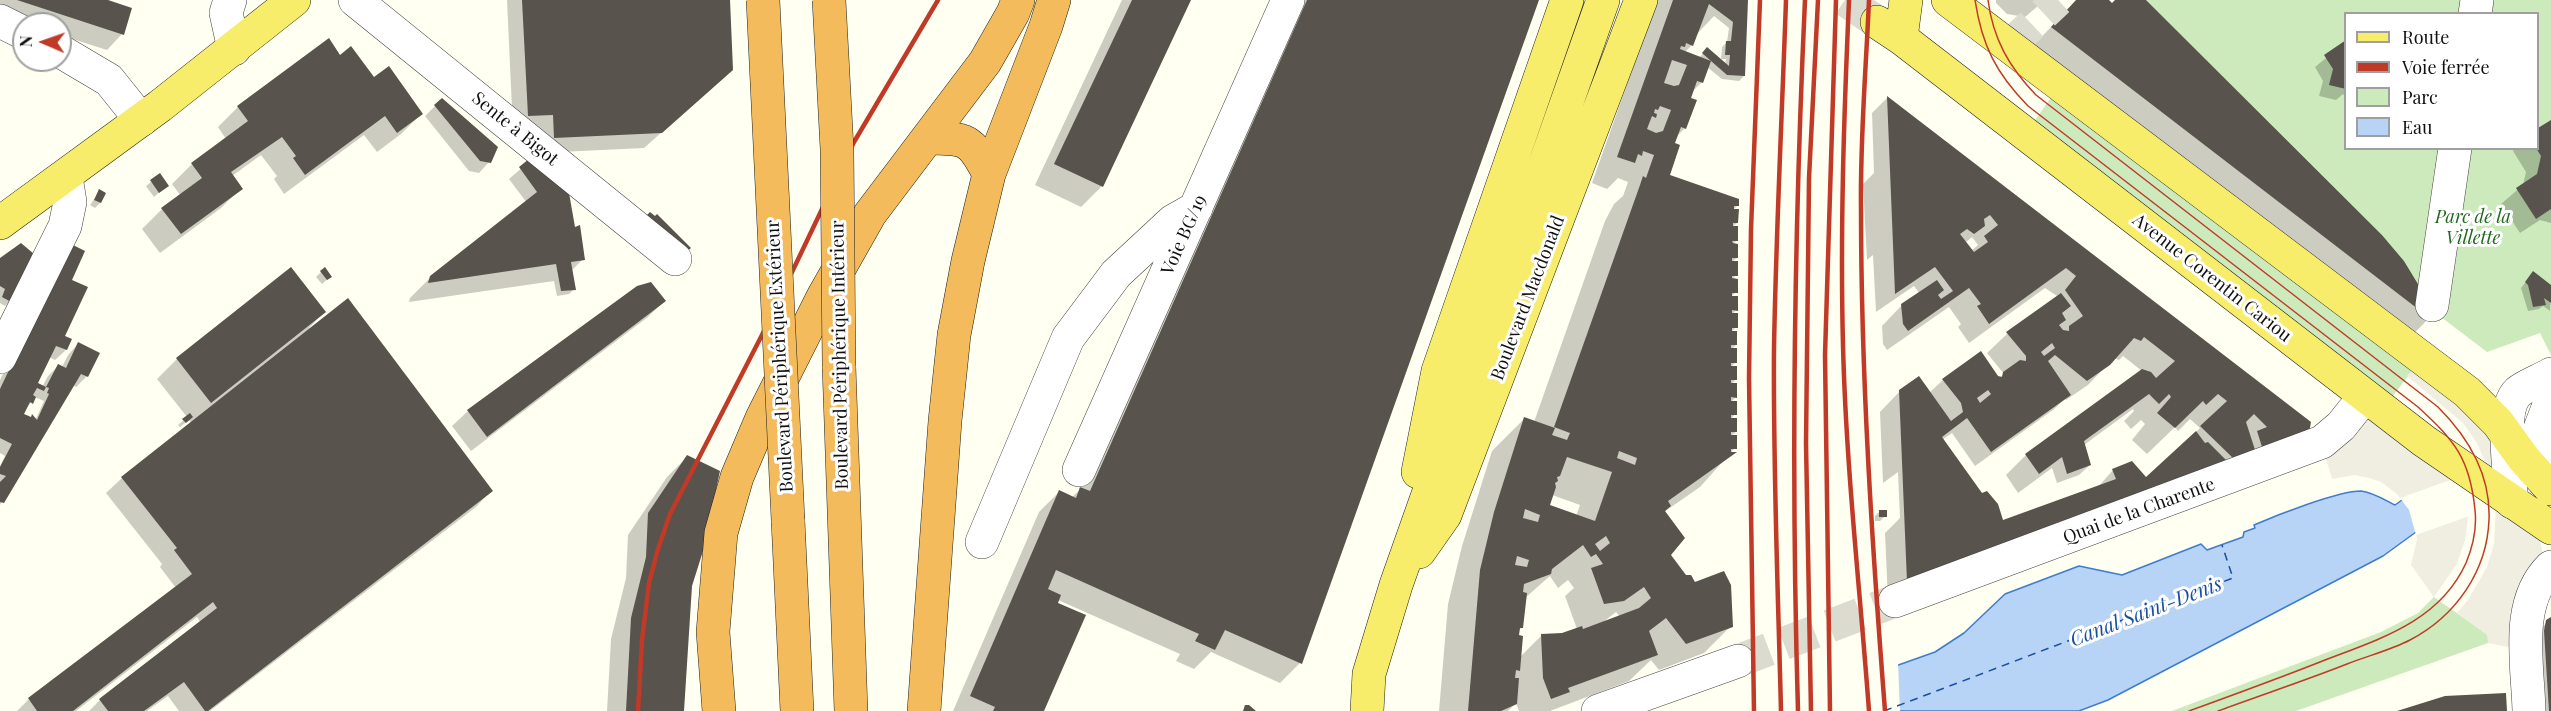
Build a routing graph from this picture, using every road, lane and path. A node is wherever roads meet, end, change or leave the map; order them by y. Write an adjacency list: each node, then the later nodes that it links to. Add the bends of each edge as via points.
1 (230, 0): 14 (street, via 226,13)
2 (294, 0): 14 (main road)
3 (355, 0): 23 (street, Sente à Bigot)
4 (763, 0): 39 (highway, Boulevard Périphérique Extérieur, bridge)
5 (829, 0): 40 (highway, Boulevard Périphérique Intérieur, bridge, via 837,149 839,366)
6 (1018, 0): 17 (highway, via 985,62)
7 (1053, 0): 19 (highway)
8 (1288, 0): 21 (street, Voie BG/19)
9 (1567, 0): 36 (main road, Boulevard Macdonald, via 1438,371)
10 (1603, 0): 36 (main road, Boulevard Macdonald)
11 (1641, 0): 36 (main road, Boulevard Macdonald, via 1445,515)
12 (1906, 0): 27 (main road, Avenue Corentin Cariou, via 1889,30)
13 (1955, 3): 29 (main road, via 2467,392)
14 (234, 49): 16 (main road)
15 (72, 58): 16 (street, via 109,80)
16 (151, 113): 20 (main road)
17 (928, 138): 19 (highway, via 962,140 977,151); 38 (highway, via 870,214 823,297 737,477 721,533 716,584 713,632)
18 (2455, 150): 24 (street)
19 (989, 174): 41 (highway, via 954,335)
20 (66, 177): 22 (main road); 25 (street, via 70,202 65,226)
21 (1196, 208): 30 (street, Voie BG/19); 34 (street, via 1173,220 1116,274 1068,339)
22 (0, 223)
23 (675, 259)
24 (2432, 305)
25 (0, 357)
26 (2551, 374): 29 (street, via 2517,393 2510,408)
27 (2365, 396): 32 (main road, Avenue Corentin Cariou); 37 (street, Quai de la Charente, via 2322,442)
28 (2551, 400): 31 (street, via 2536,439)
29 (2507, 435): 31 (main road); 32 (street)
30 (1079, 470)
31 (2543, 480)
32 (2512, 502): 33 (main road, Avenue Corentin Cariou)
33 (2551, 528)
34 (982, 542)
35 (2551, 567): 45 (street, via 2526,615)
36 (1396, 585): 42 (main road, Boulevard Macdonald, via 1369,674)
37 (1895, 601)
38 (719, 711)
39 (797, 711)
40 (850, 711)
41 (924, 711)
42 (1367, 711)
43 (1598, 711): 44 (street, via 1734,662 1719,689)
44 (1660, 711)
45 (2529, 711)

